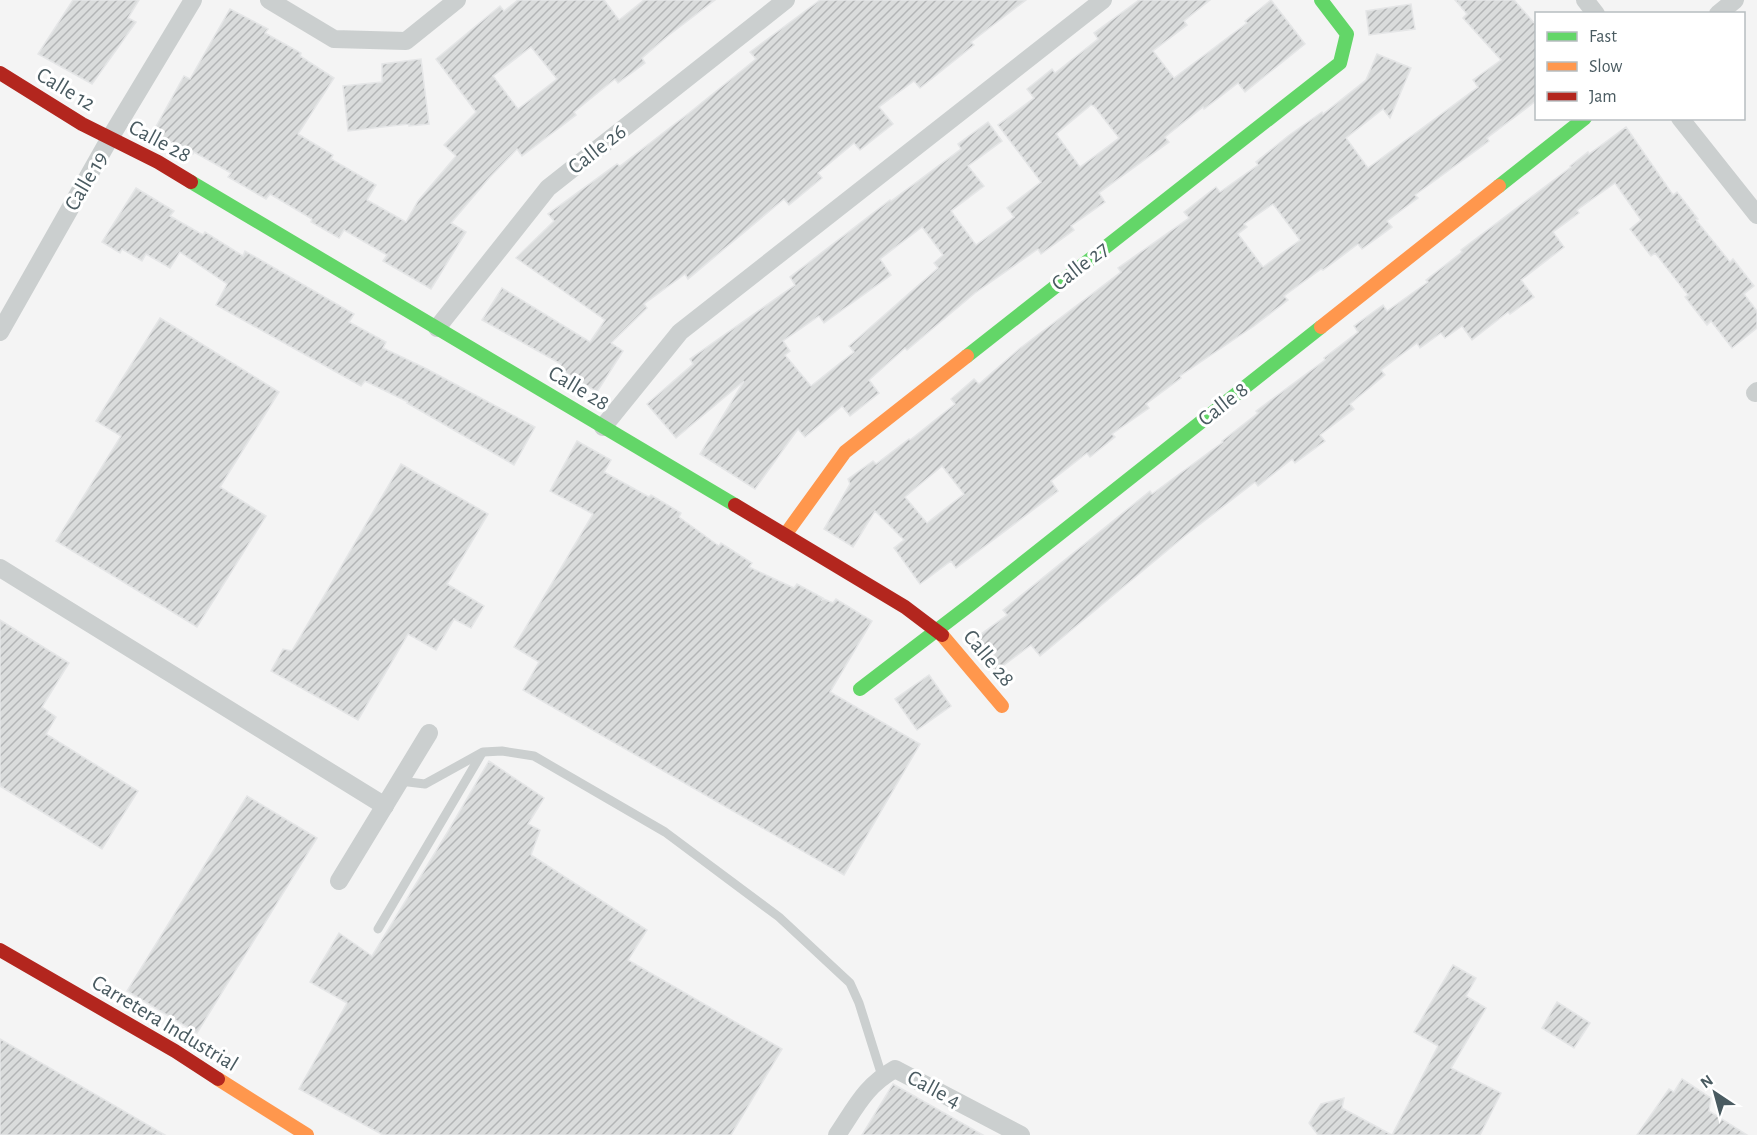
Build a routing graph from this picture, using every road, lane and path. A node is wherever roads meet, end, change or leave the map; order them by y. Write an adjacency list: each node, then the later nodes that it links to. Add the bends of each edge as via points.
1 (193, 0): 12 (street, Calle 19)
2 (269, 0): 3 (street, via 334,39 406,41)
3 (457, 0)
4 (786, 0): 14 (street, Calle 26, via 549,188)
5 (1104, 0): 16 (street, via 680,332)
6 (1321, 0): 17 (street, Calle 27, via 1347,34 1340,63 845,452)
7 (1735, 0): 8 (street)
8 (1720, 12)
9 (0, 73): 12 (street, Calle 12)
10 (1582, 120): 19 (street, Calle 8)
11 (1682, 120): 13 (street)
12 (110, 138): 14 (street, Calle 28, via 158,162); 15 (street, Calle 19)
13 (1757, 215)
14 (437, 328): 16 (street, Calle 28)
15 (0, 332)
16 (603, 427): 17 (street, Calle 28)
17 (785, 535): 19 (street, Calle 28)
18 (0, 568): 25 (street)
19 (938, 630): 20 (street, Calle 8); 21 (street, Calle 28)
20 (860, 689)
21 (1002, 706)
22 (429, 733): 24 (street)
23 (483, 752): 24 (lane, via 425,784); 27 (lane); 29 (lane, via 534,756 665,832 779,917 850,983)
24 (400, 781): 25 (street)
25 (385, 806): 26 (street)
26 (339, 881)
27 (378, 929)
28 (0, 950): 30 (street, Carretera Industrial, via 175,1051)
29 (882, 1076): 31 (street, Calle 4, via 867,1089); 32 (street, Calle 4, via 895,1069)
30 (307, 1135)
31 (837, 1135)
32 (1021, 1135)

